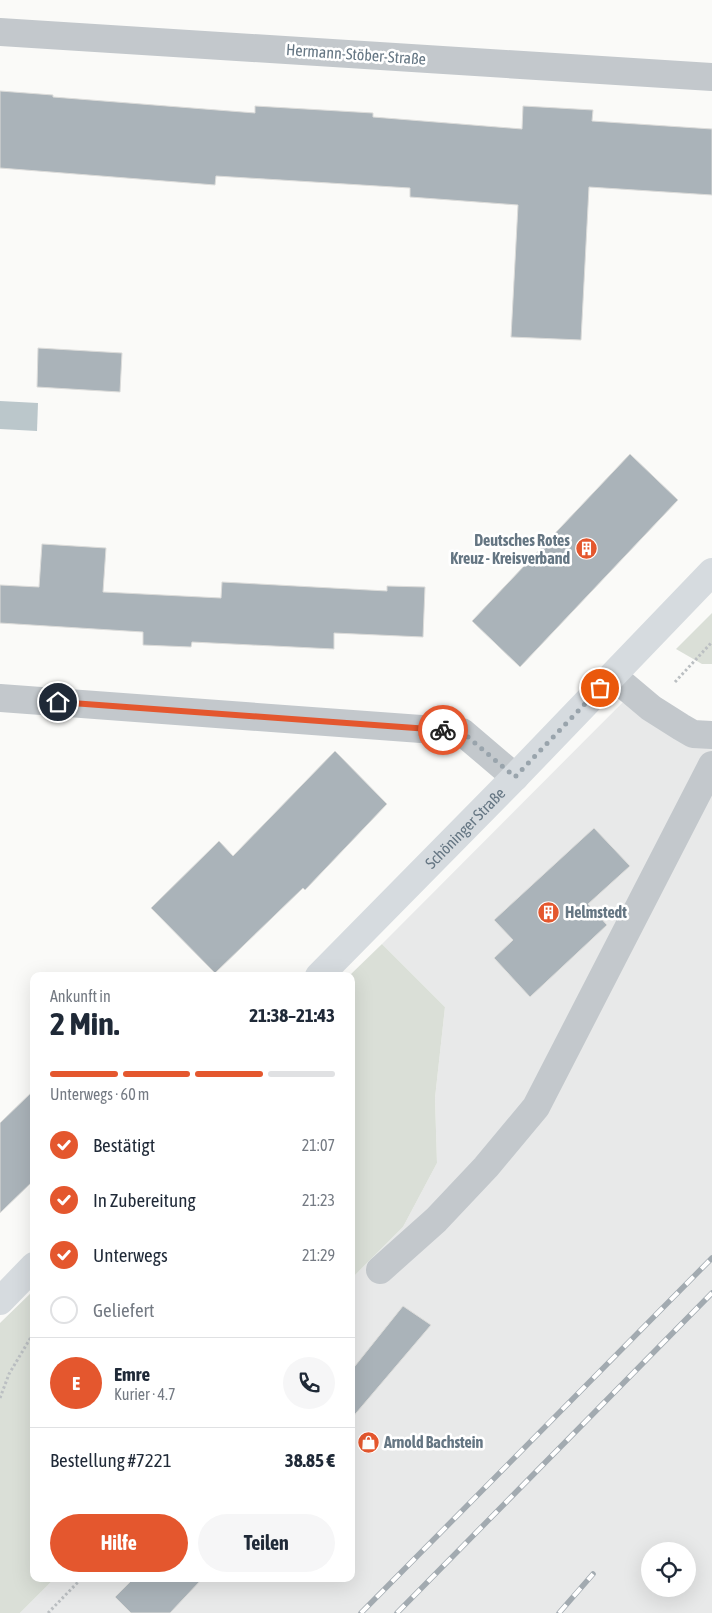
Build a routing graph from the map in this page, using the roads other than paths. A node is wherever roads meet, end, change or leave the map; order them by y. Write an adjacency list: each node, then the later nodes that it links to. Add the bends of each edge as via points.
1 (0, 32): 2 (street, Hermann-Stöber-Straße)
2 (712, 77)
3 (712, 572): 4 (main road, Schöninger Straße)
4 (613, 676): 6 (street, via 651,708 693,734); 8 (main road, Schöninger Straße)
5 (0, 698): 8 (street, via 462,732)
6 (712, 735)
7 (712, 765): 11 (street, via 536,1107 436,1220)
8 (515, 777): 9 (main road, Schöninger Straße)
9 (323, 972)
10 (30, 1270): 12 (main road)
11 (380, 1270)
12 (0, 1301)

